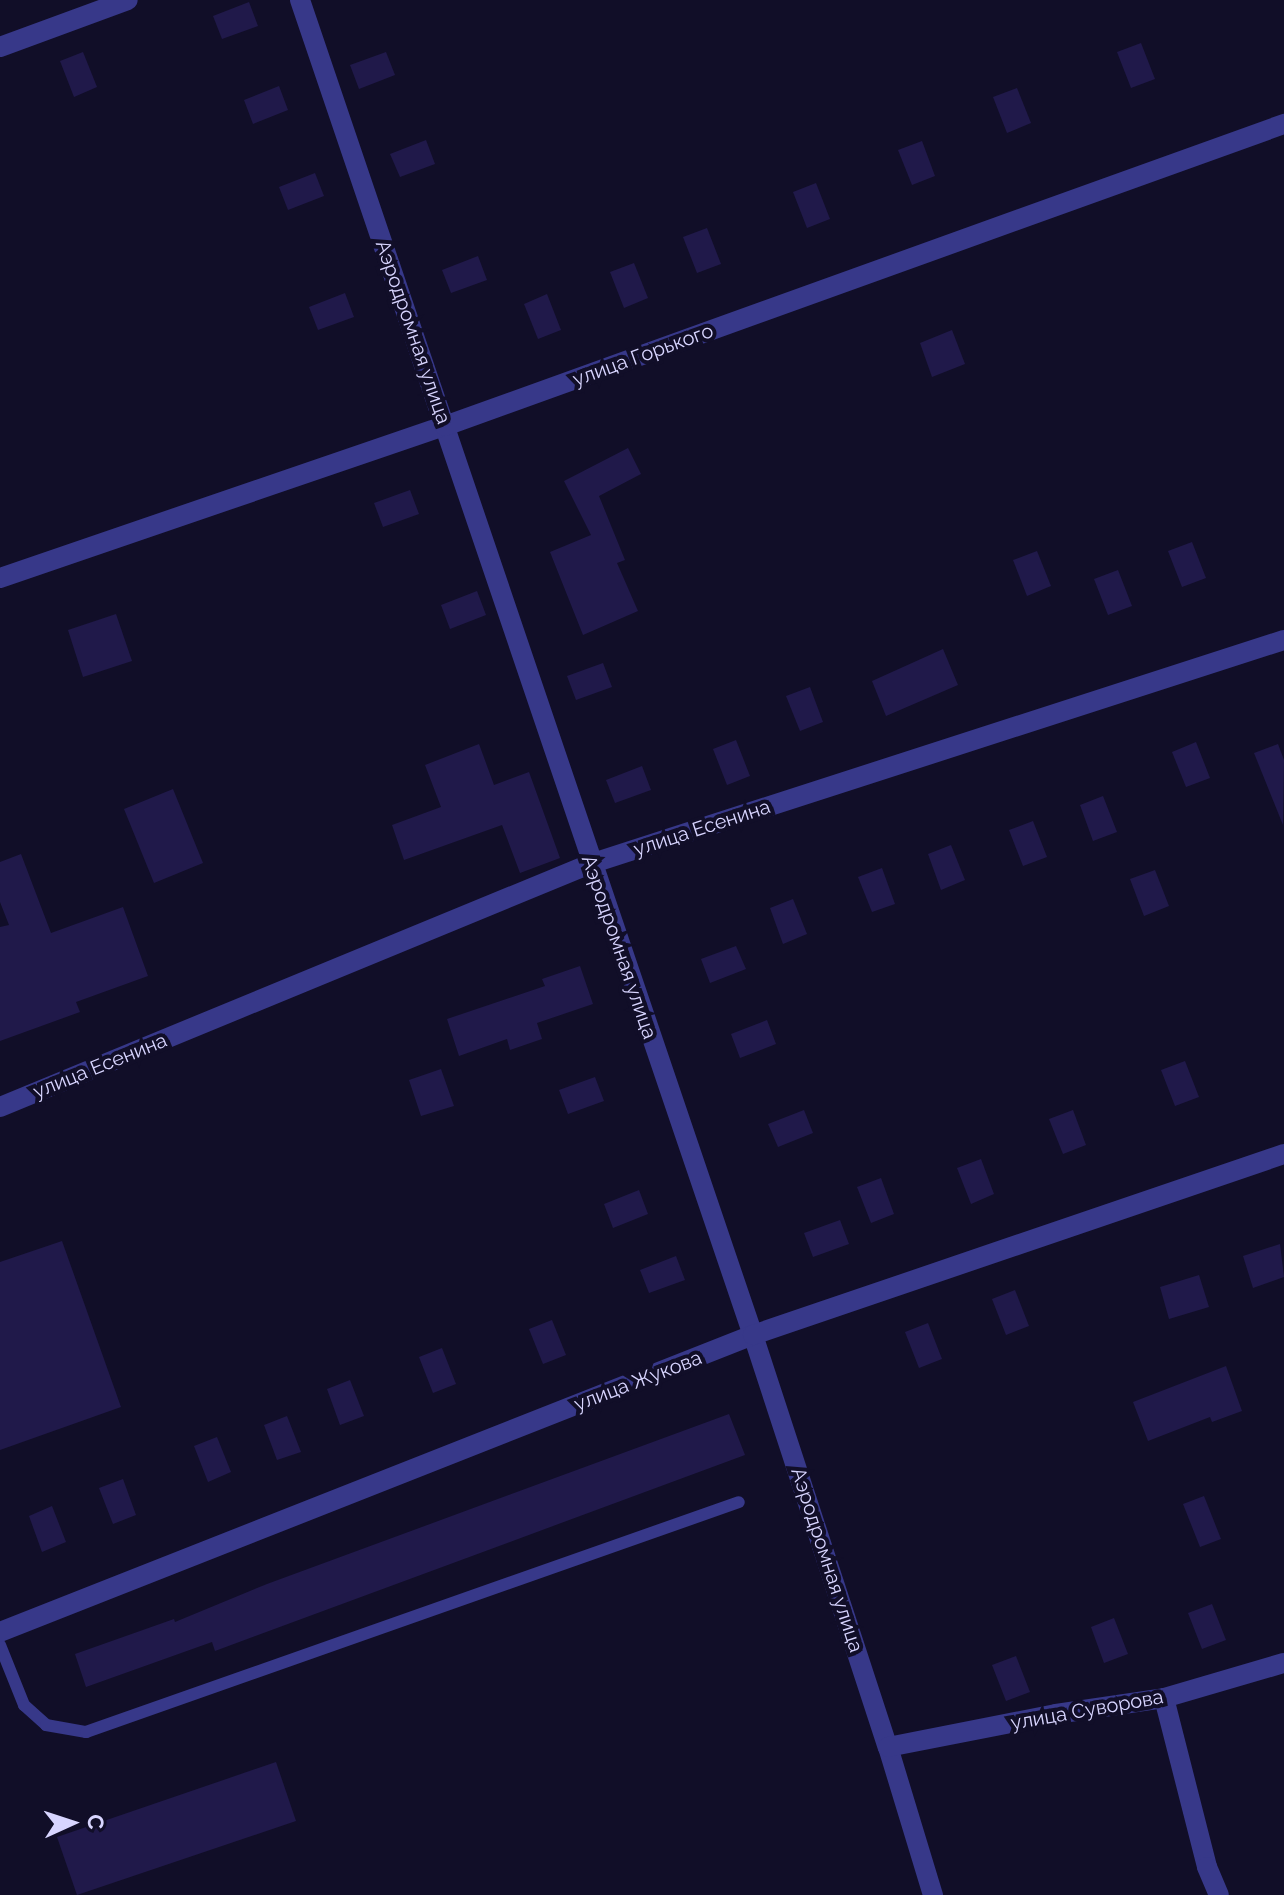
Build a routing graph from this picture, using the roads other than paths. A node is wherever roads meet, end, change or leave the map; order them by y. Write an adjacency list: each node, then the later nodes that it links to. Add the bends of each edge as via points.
1 (128, 0): 3 (street)
2 (300, 0): 5 (street, Аэродромная улица)
3 (0, 47)
4 (1284, 124): 5 (street, улица Горького)
5 (445, 426): 6 (street, улица Горького); 8 (street, Аэродромная улица)
6 (0, 578)
7 (1284, 640): 8 (street, улица Есенина)
8 (590, 864): 9 (street, улица Есенина); 11 (street, Аэродромная улица)
9 (0, 1107)
10 (1284, 1154): 11 (street, улица Жукова)
11 (753, 1335): 13 (street, улица Жукова); 17 (street, Аэродромная улица)
12 (739, 1502): 14 (lane, via 86,1732 46,1725 24,1705)
13 (0, 1632)
14 (0, 1645)
15 (1284, 1663): 16 (street, улица Суворова)
16 (1164, 1698): 17 (street, улица Суворова); 19 (street, via 1207,1867)
17 (888, 1747): 18 (street, Аэродромная улица)
18 (933, 1895)
19 (1219, 1895)

